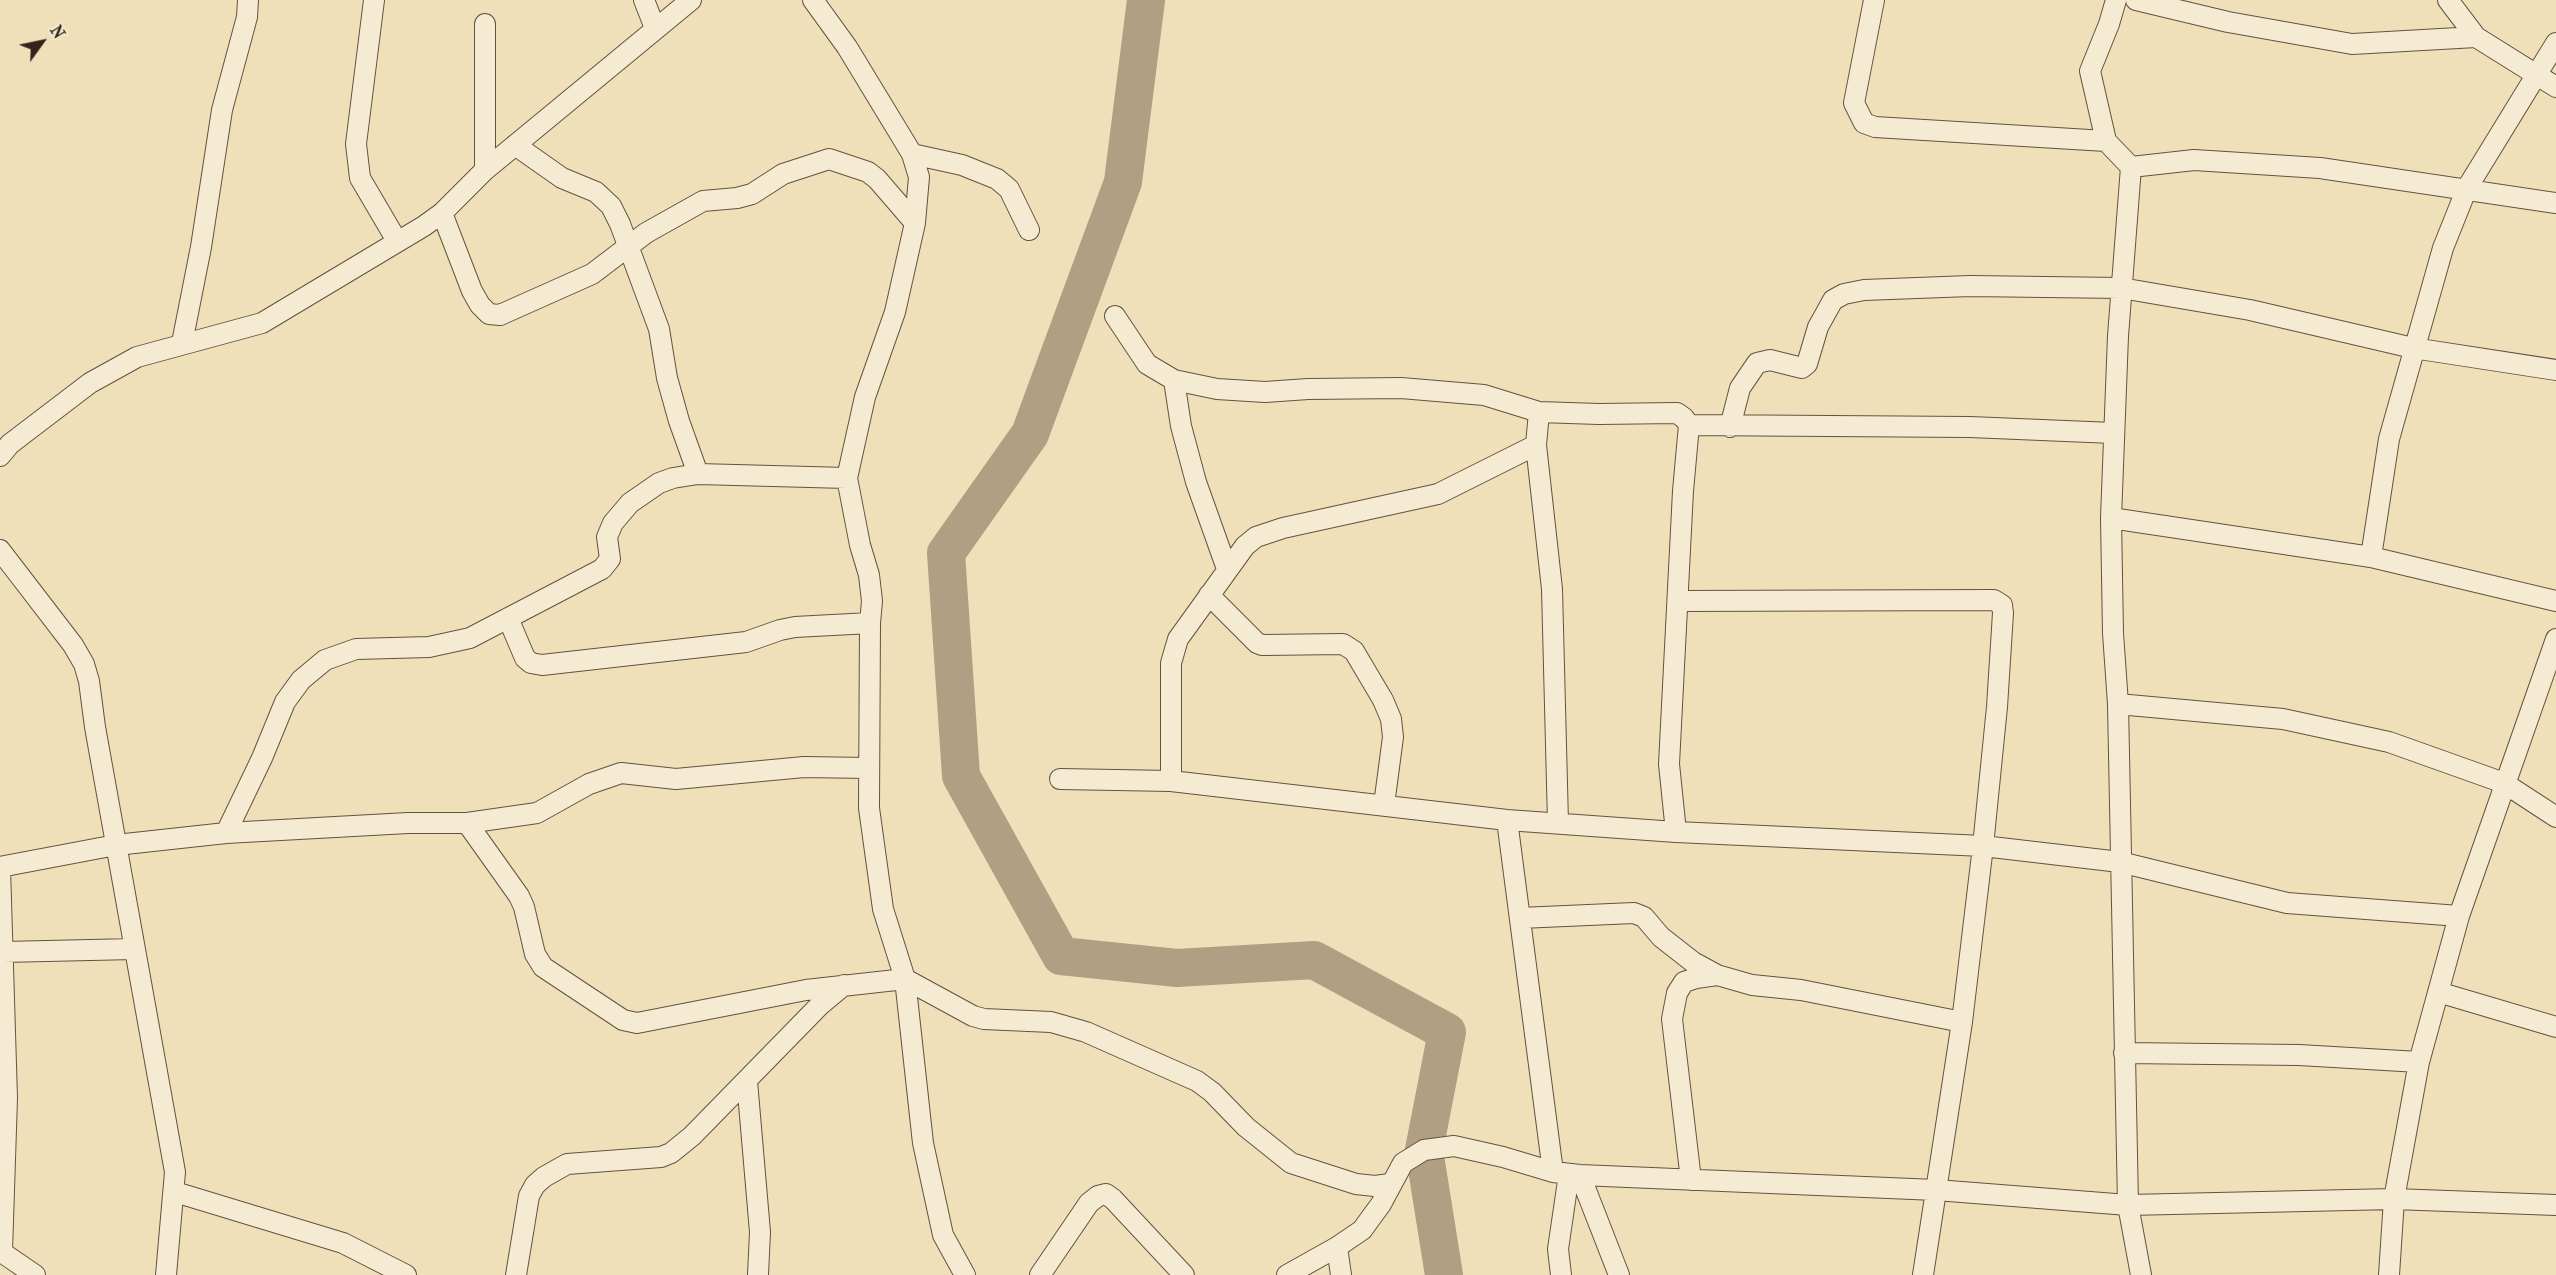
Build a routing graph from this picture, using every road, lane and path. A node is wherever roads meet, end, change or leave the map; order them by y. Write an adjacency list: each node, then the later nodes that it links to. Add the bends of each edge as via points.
1 (248, 0): 30 (street, via 222,110)
2 (374, 0): 26 (street, via 357,144 360,178)
3 (644, 0): 11 (street)
4 (691, 0): 11 (street)
5 (813, 0): 18 (street, via 847,46)
6 (1874, 0): 16 (street, via 1854,104 1864,123 1875,128)
7 (2116, 0): 16 (street, via 2090,71)
8 (2136, 0): 12 (street, via 2228,22 2352,44)
9 (2448, 0): 12 (street)
10 (485, 24): 20 (street)
11 (655, 28): 17 (street)
12 (2476, 37): 14 (street)
13 (2556, 43): 14 (street)
14 (2536, 75): 15 (street); 21 (street)
15 (2556, 87)
16 (2106, 141): 19 (street)
17 (515, 145): 20 (street); 27 (street, via 562,178 596,192 611,206)
18 (912, 154): 24 (street, via 919,177); 25 (street, via 963,165 997,178 1009,189)
19 (2131, 167): 21 (street, via 2194,159 2320,168); 28 (street)
20 (485, 170): 23 (street)
21 (2467, 188): 22 (street); 31 (street, via 2442,248)
22 (2556, 203)
23 (442, 213): 26 (street); 27 (street, via 472,291 489,314 500,315 592,274)
24 (915, 223): 27 (street, via 868,172 829,159 783,174 752,194 703,201); 41 (street, via 895,312 865,397)
25 (1029, 230)
26 (397, 241): 30 (street, via 262,323)
27 (628, 246): 40 (street, via 659,329 667,378)
28 (2121, 288): 31 (street, via 2250,310); 36 (street, via 1963,286 1844,294 1833,300 1802,368 1770,360 1757,363 1740,388); 37 (street)
29 (1115, 316): 33 (street, via 1139,356)
30 (182, 343): 39 (street, via 137,357 90,383 10,444)
31 (2413, 348): 32 (street); 44 (street, via 2389,439)
32 (2556, 370)
33 (1174, 380): 34 (street, via 1217,389 1265,392 1401,388 1484,395); 45 (street, via 1196,483)
34 (1539, 412): 35 (street, via 1677,412); 38 (street)
35 (1689, 425): 36 (street); 47 (street)
36 (1730, 427): 37 (street)
37 (2113, 433): 42 (street)
38 (1536, 445): 45 (street, via 1438,494 1256,537); 61 (street, via 1552,589)
39 (0, 456)
40 (698, 474): 41 (street); 49 (street, via 659,483 630,503 607,537 610,559 603,569)
41 (847, 478): 50 (street, via 869,575)
42 (2111, 518): 44 (street); 52 (street)
43 (2, 557): 64 (street, via 74,645 84,664)
44 (2370, 557): 48 (street)
45 (1227, 569): 46 (street)
46 (1209, 595): 55 (street, via 1178,639 1171,663); 57 (street, via 1262,645 1343,644 1354,651 1391,719 1393,737)
47 (1678, 601): 62 (street, via 1669,764); 65 (street, via 1994,600 2002,605 1997,707)
48 (2556, 601)
49 (508, 618): 50 (street, via 525,658 542,666 746,642 795,627); 63 (street, via 470,638 429,647 356,649 325,660 301,680 285,702)
50 (870, 623): 53 (street)
51 (2556, 639): 56 (street)
52 (2118, 704): 56 (street, via 2283,719 2389,742); 66 (street)
53 (868, 768): 60 (street, via 804,767 676,778 621,773 589,784 537,813); 73 (street, via 869,808 883,909)
54 (1060, 779): 55 (street)
55 (1171, 781): 57 (street)
56 (2504, 783): 58 (street); 68 (street)
57 (1384, 805): 59 (street)
58 (2556, 817)
59 (1507, 820): 61 (street); 69 (street)
60 (467, 823): 63 (street); 74 (street, via 519,896 535,954 543,967 623,1020 637,1023)
61 (1558, 823): 62 (street)
62 (1676, 832): 65 (street)
63 (226, 833): 64 (street)
64 (116, 845): 67 (street); 70 (street)
65 (1983, 846): 66 (street); 76 (street)
66 (2120, 862): 68 (street, via 2287,903); 78 (street)
67 (0, 867): 71 (street)
68 (2459, 916): 75 (street)
69 (1520, 918): 72 (street, via 1634,913 1644,917 1661,937 1693,962); 81 (street)
70 (134, 949): 71 (street); 85 (street, via 175,1172)
71 (3, 951): 92 (street, via 7,1098)
72 (1717, 975): 76 (street, via 1752,985 1801,990); 82 (street, via 1684,982 1677,993 1672,1019)
73 (905, 979): 74 (street); 83 (street, via 973,1016 1051,1022 1086,1032 1197,1081 1290,1162 1356,1184); 98 (street, via 923,1143 943,1235)
74 (844, 984): 80 (street)
75 (2438, 992): 77 (street); 79 (street)
76 (1962, 1022): 84 (street)
77 (2556, 1027)
78 (2124, 1053): 79 (street, via 2299,1055); 88 (street)
79 (2419, 1062): 86 (street)
80 (747, 1081): 96 (street, via 671,1153 567,1164 544,1177 529,1196); 97 (street, via 760,1232)
81 (1567, 1174): 82 (street); 83 (street, via 1454,1146 1424,1150 1403,1163); 87 (street); 90 (street)
82 (1691, 1180): 84 (street)
83 (1390, 1184): 91 (street, via 1362,1230)
84 (1936, 1190): 88 (street); 105 (street)
85 (175, 1192): 94 (street); 95 (street, via 343,1243)
86 (2394, 1199): 88 (street); 89 (street); 107 (street)
87 (1591, 1203): 90 (street); 104 (street)
88 (2128, 1204): 106 (street)
89 (2556, 1205)
90 (1559, 1237): 103 (street)
91 (1337, 1248): 101 (street); 102 (street)
92 (1, 1251): 93 (street)
93 (35, 1275)
94 (166, 1275)
95 (406, 1275)
96 (516, 1275)
97 (758, 1275)
98 (965, 1275)
99 (1041, 1275): 100 (street, via 1089,1203 1106,1194)
100 (1184, 1275)
101 (1287, 1275)
102 (1341, 1275)
103 (1561, 1275)
104 (1619, 1275)
105 (1923, 1275)
106 (2141, 1275)
107 (2389, 1275)

